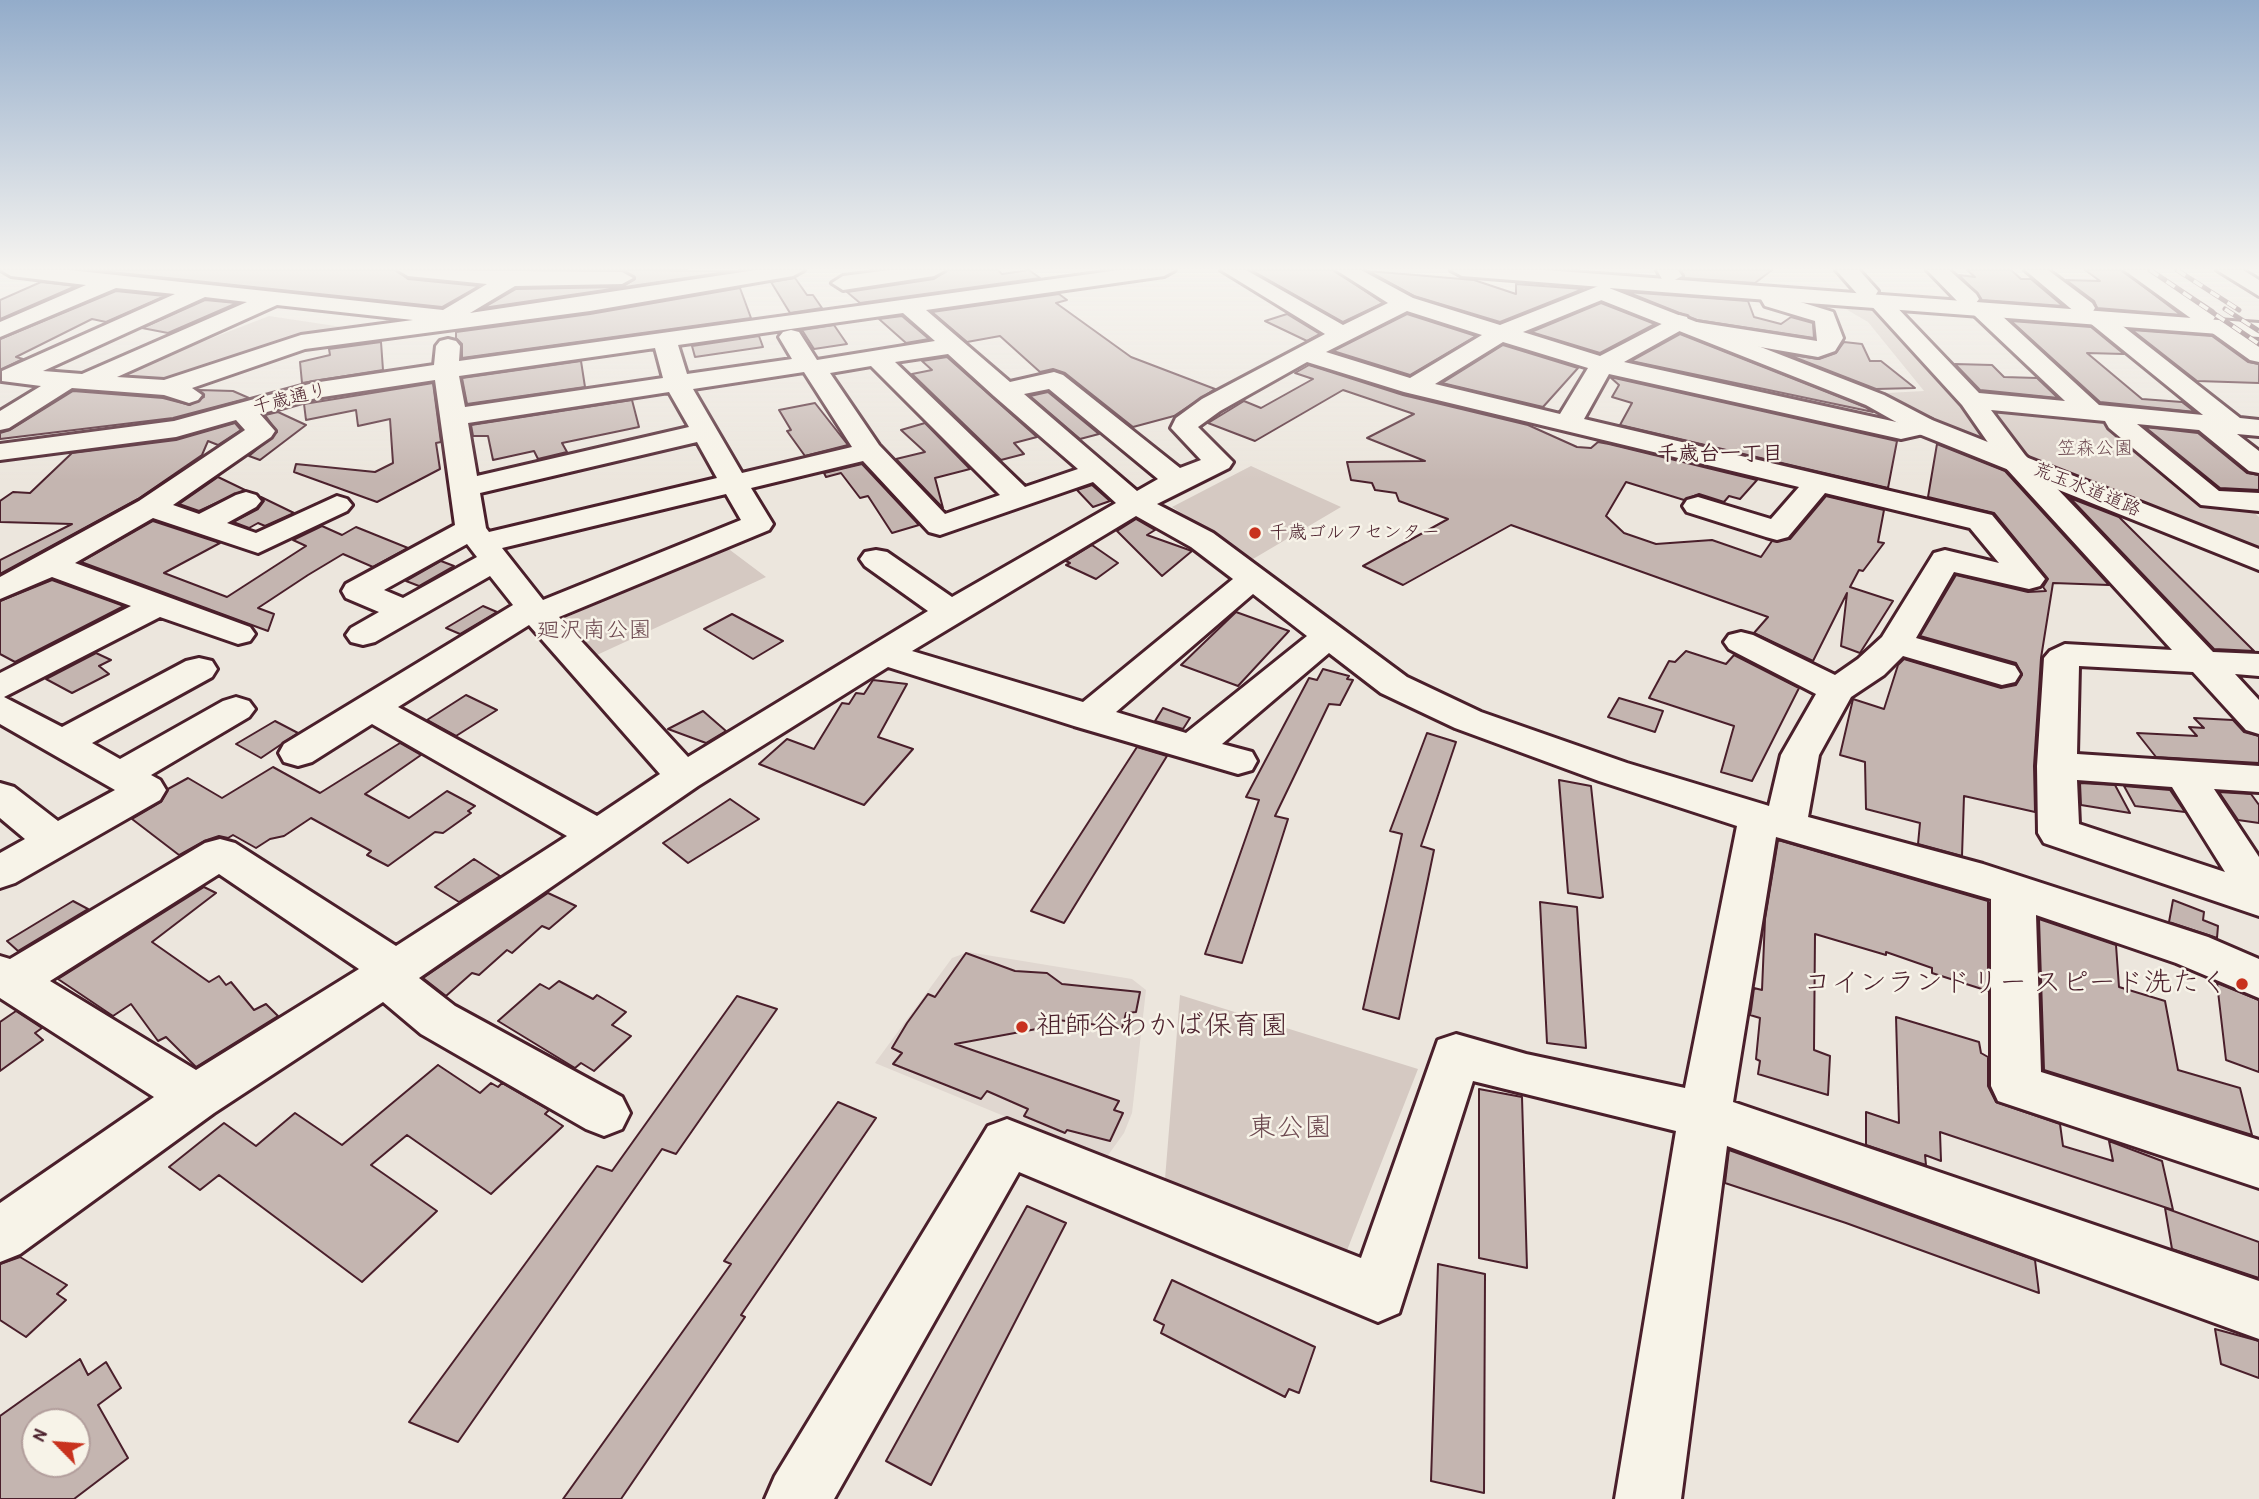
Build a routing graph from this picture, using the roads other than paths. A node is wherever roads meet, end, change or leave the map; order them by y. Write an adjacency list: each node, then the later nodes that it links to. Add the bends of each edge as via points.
1 (88, 340): 27 (street)
2 (175, 340): 28 (street)
3 (315, 340): 31 (street)
4 (447, 340): 26 (street)
5 (665, 340): 26 (street, 千歳通り); 29 (street)
6 (792, 340): 29 (street, via 807,364)
7 (944, 340): 20 (street)
8 (1330, 340): 21 (street)
9 (1490, 340): 30 (street)
10 (1523, 340): 25 (street)
11 (1657, 340): 25 (street)
12 (1723, 340): 22 (street, 荒玉水道道路)
13 (1759, 340): 14 (street, via 1818,350)
14 (1830, 340)
15 (1892, 340): 34 (street)
16 (1909, 340): 34 (street)
17 (2016, 340): 37 (street)
18 (2122, 340): 41 (street)
19 (2237, 340): 23 (street)
20 (951, 346): 24 (street); 33 (street)
21 (1305, 353): 30 (street); 49 (street, via 1210,405 1185,424 1219,462)
22 (1759, 354): 32 (street); 39 (street, 荒玉水道道路)
23 (2259, 355)
24 (876, 357): 44 (street, via 814,368); 53 (street)
25 (1602, 365): 32 (street); 40 (street)
26 (446, 371): 35 (street, 千歳通り, via 313,391); 36 (street)
27 (6, 375): 28 (street)
28 (76, 381): 31 (street); 38 (street)
29 (677, 384): 36 (street); 43 (street)
30 (1413, 387): 40 (street)
31 (166, 388): 35 (street)
32 (1716, 390): 39 (street, via 1901,431)
33 (1003, 391): 48 (street); 49 (street, via 1054,380)
34 (1960, 400): 37 (street); 46 (street)
35 (237, 413): 45 (street, 千歳通り, via 176,429); 59 (street, via 261,431)
36 (454, 417): 52 (street)
37 (2105, 417): 41 (street); 57 (street, via 2211,499)
38 (0, 422)
39 (1920, 423): 46 (street, 荒玉水道道路)
40 (1568, 424): 51 (street)
41 (2219, 424): 42 (street); 47 (street)
42 (2259, 428)
43 (704, 432): 50 (street); 52 (street)
44 (869, 451): 50 (street); 53 (street, via 940,526)
45 (0, 452)
46 (2013, 457): 62 (street, 荒玉水道道路); 77 (street)
47 (2259, 465)
48 (1098, 471): 53 (street); 55 (street)
49 (1177, 480): 55 (street)
50 (735, 482): 61 (street); 69 (street, via 758,524)
51 (1818, 483): 58 (street, via 1777,531); 75 (street, via 1867,483 1981,522 2029,579 1945,560)
52 (463, 488): 61 (street)
53 (1020, 498)
54 (246, 500): 60 (street)
55 (1136, 503): 65 (street, via 1202,540); 70 (street)
56 (337, 505): 60 (street, via 258,544)
57 (2255, 505)
58 (1698, 506)
59 (150, 507): 60 (street); 64 (street)
60 (201, 525)
61 (482, 544): 68 (street); 68 (street, via 358,591); 69 (street)
62 (2257, 556)
63 (876, 559): 70 (street)
64 (50, 565): 66 (street); 67 (street)
65 (1252, 578): 73 (street); 86 (street)
66 (0, 589)
67 (160, 604): 71 (street); 80 (street)
68 (405, 611): 72 (street)
69 (535, 611): 84 (street); 95 (street)
70 (951, 612): 76 (street)
71 (238, 634)
72 (363, 635)
73 (1329, 636): 89 (street); 98 (street, via 1394,685 1468,720 1613,772)
74 (1741, 642): 82 (street)
75 (1896, 643): 81 (street); 82 (street)
76 (883, 654): 86 (street); 95 (street)
77 (2202, 662): 78 (street); 87 (street); 92 (street, via 2065,655)
78 (2259, 665)
79 (198, 669): 88 (street)
80 (10, 672)
81 (2002, 674)
82 (1837, 690): 98 (street, via 1800,755)
83 (0, 708): 88 (street)
84 (371, 708): 90 (street); 99 (street)
85 (236, 709): 94 (street)
86 (1087, 718): 89 (street)
87 (2259, 722)
88 (62, 743): 94 (street)
89 (1192, 748): 91 (street)
90 (298, 753)
91 (1238, 761)
92 (2057, 766): 93 (street); 104 (street, via 2059,833)
93 (2183, 773): 96 (street); 103 (street)
94 (120, 776): 100 (street, via 146,790)
95 (684, 776): 99 (street)
96 (2259, 779)
97 (0, 797): 100 (street)
98 (1773, 821): 102 (street); 110 (street)
99 (597, 834): 105 (street)
100 (56, 841): 101 (street)
101 (0, 872)
102 (2013, 890): 107 (street, via 2192,950); 111 (street, via 2016,1086)
103 (2259, 891)
104 (2259, 900)
105 (389, 972): 106 (street, via 220,854); 108 (street); 109 (street, via 438,1020)
106 (6, 977): 108 (street)
107 (2259, 979)
108 (195, 1097): 112 (street)
109 (604, 1113)
110 (1705, 1115): 113 (street); 114 (street, via 1456,1055 1378,1293 1007,1143); 115 (street)
111 (2259, 1164)
112 (0, 1235)
113 (2259, 1310)
114 (798, 1499)
115 (1648, 1499)

